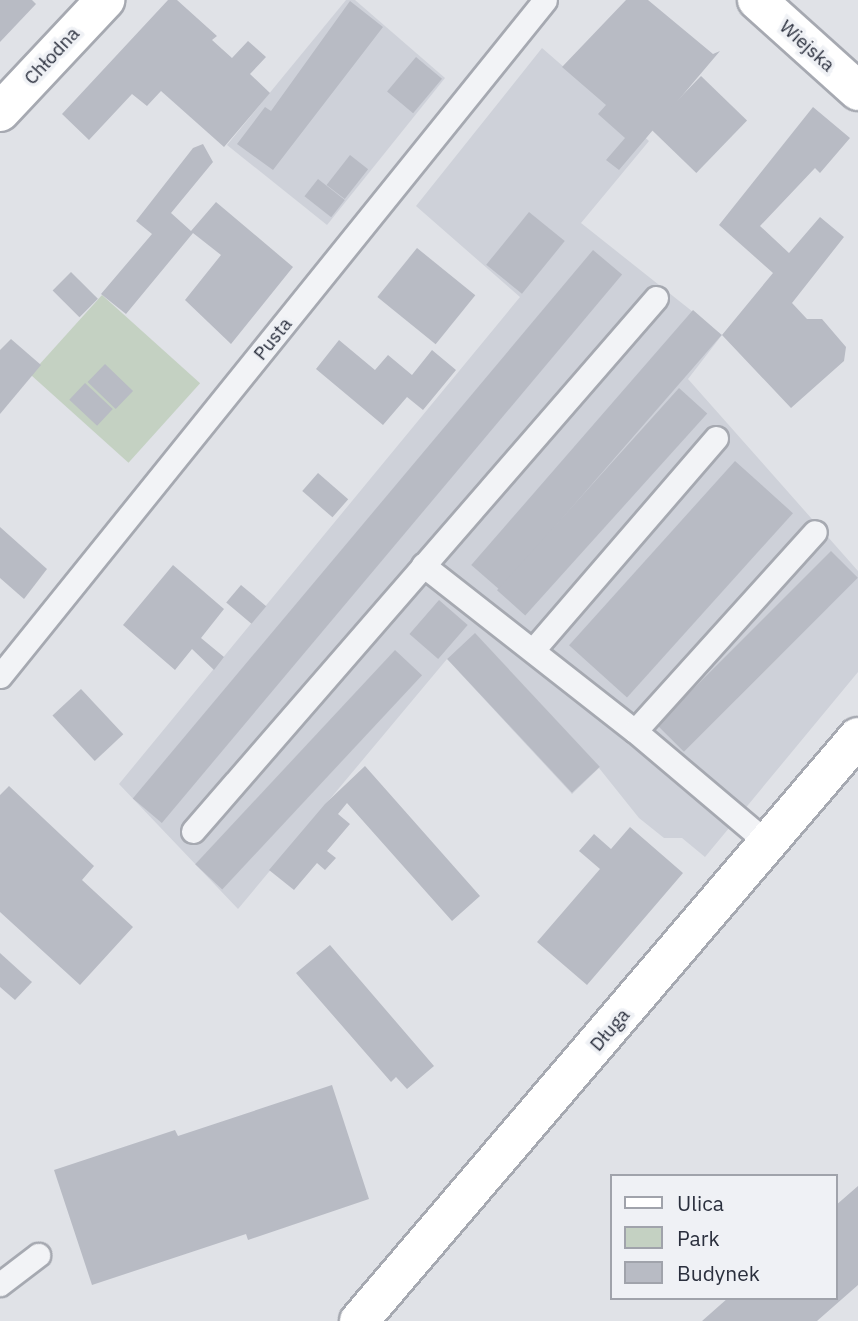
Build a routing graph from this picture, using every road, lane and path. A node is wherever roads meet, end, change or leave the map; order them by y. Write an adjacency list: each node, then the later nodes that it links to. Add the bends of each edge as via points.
1 (105, 0): 5 (street, Chłodna)
2 (545, 0): 11 (lane, Pusta)
3 (757, 0): 4 (street, Wiejska)
4 (858, 91)
5 (0, 112)
6 (656, 298): 9 (lane)
7 (716, 438): 10 (lane)
8 (815, 532): 12 (lane)
9 (423, 565): 10 (lane); 14 (lane)
10 (533, 650): 12 (lane)
11 (0, 676)
12 (635, 731): 15 (lane)
13 (858, 737): 15 (street, Długa)
14 (193, 831)
15 (769, 845): 18 (street, Długa)
16 (38, 1255): 17 (lane)
17 (0, 1284)
18 (359, 1321)

